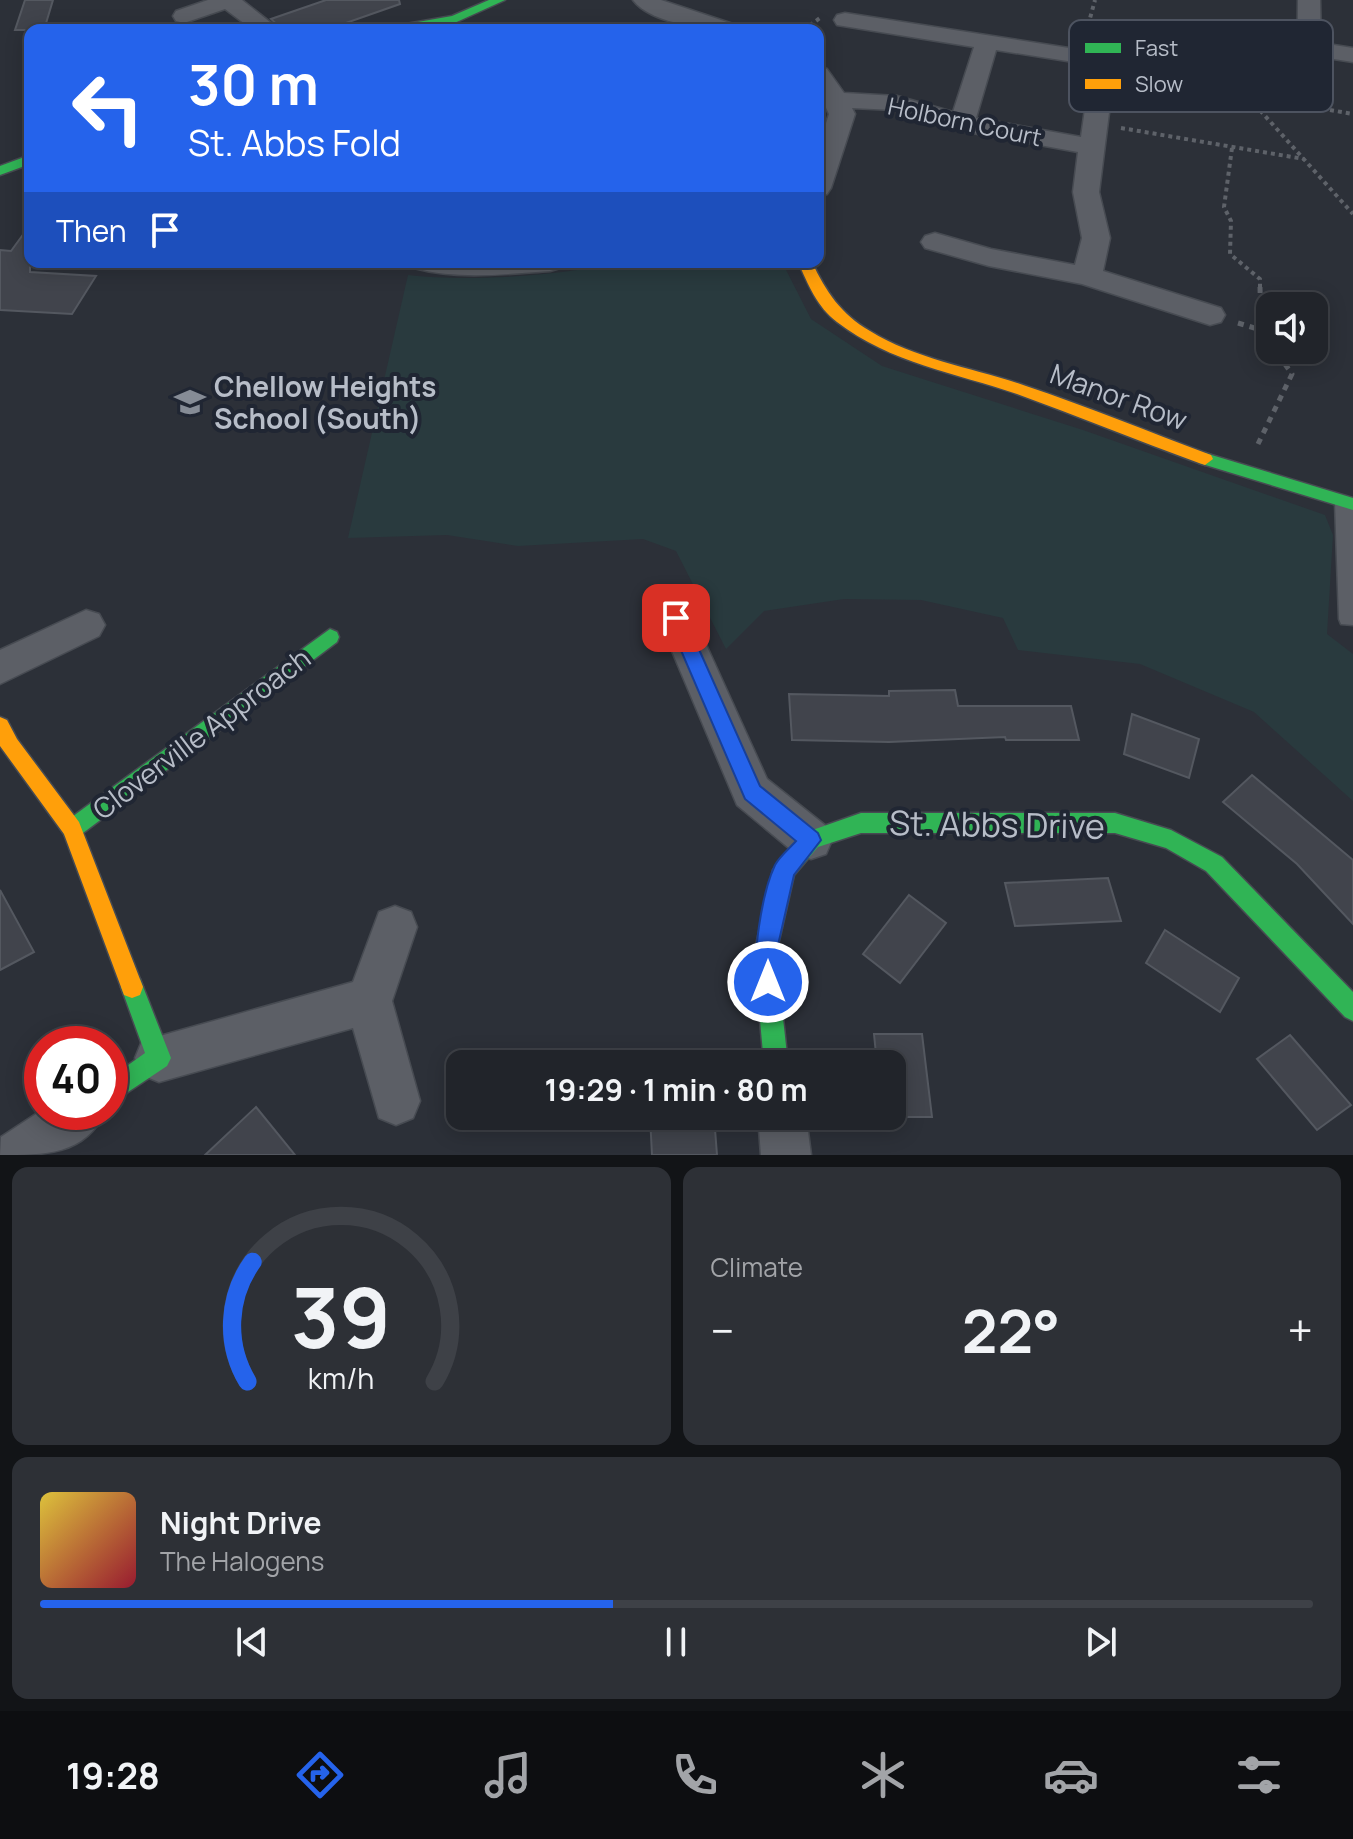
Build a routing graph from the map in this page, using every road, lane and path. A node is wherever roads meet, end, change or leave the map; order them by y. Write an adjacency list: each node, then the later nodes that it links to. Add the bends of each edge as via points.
1 (229, 0): 6 (street); 10 (street)
2 (499, 0): 11 (street)
3 (644, 0): 12 (street)
4 (1095, 0): 8 (path)
5 (1309, 0): 9 (street)
6 (184, 16)
7 (845, 20): 13 (street)
8 (1090, 20)
9 (1308, 20)
10 (260, 24)
11 (449, 24)
12 (679, 24)
13 (987, 41): 15 (street); 21 (street)
14 (1333, 52): 16 (street)
15 (1069, 54)
16 (1353, 55)
17 (824, 82): 18 (street)
18 (837, 100): 21 (street, Holborn Court, via 897,103); 26 (street, via 842,114)
19 (1097, 112): 22 (street)
20 (1262, 112): 24 (path)
21 (962, 123): 22 (street, Holborn Court)
22 (1094, 135): 23 (path); 31 (street, via 1086,192 1096,238)
23 (1232, 148): 24 (path); 32 (path, via 1224,207 1231,221 1230,254 1260,279)
24 (1304, 159): 28 (path)
25 (24, 161): 27 (street)
26 (824, 170)
27 (0, 171)
28 (1353, 214)
29 (935, 242): 31 (street)
30 (806, 268): 36 (street, Manor Row, via 826,303 868,335)
31 (1087, 276): 33 (street)
32 (1260, 292)
33 (1210, 315): 34 (path)
34 (1256, 329)
35 (1285, 364): 36 (path, via 1292,374)
36 (1245, 472): 37 (street, Manor Row)
37 (1348, 503): 39 (lane)
38 (676, 618): 45 (street, via 752,792)
39 (1348, 619)
40 (86, 625): 42 (street)
41 (330, 637): 44 (street, Cloverville Approach)
42 (0, 668)
43 (0, 726): 44 (street, Cloverville Approach)
44 (72, 829): 50 (street, Cloverville Approach)
45 (811, 840): 48 (street, St. Abbs Drive, via 861,823 1115,823 1171,840 1214,864); 49 (street, St. Abbs Drive, via 784,870 765,954)
46 (395, 927): 47 (street)
47 (369, 1001): 50 (street); 52 (street)
48 (1353, 1009)
49 (775, 1050)
50 (159, 1058): 51 (street)
51 (128, 1080)
52 (396, 1101)
53 (55, 1130): 55 (street)
54 (783, 1130): 56 (street)
55 (19, 1155)
56 (786, 1155)

